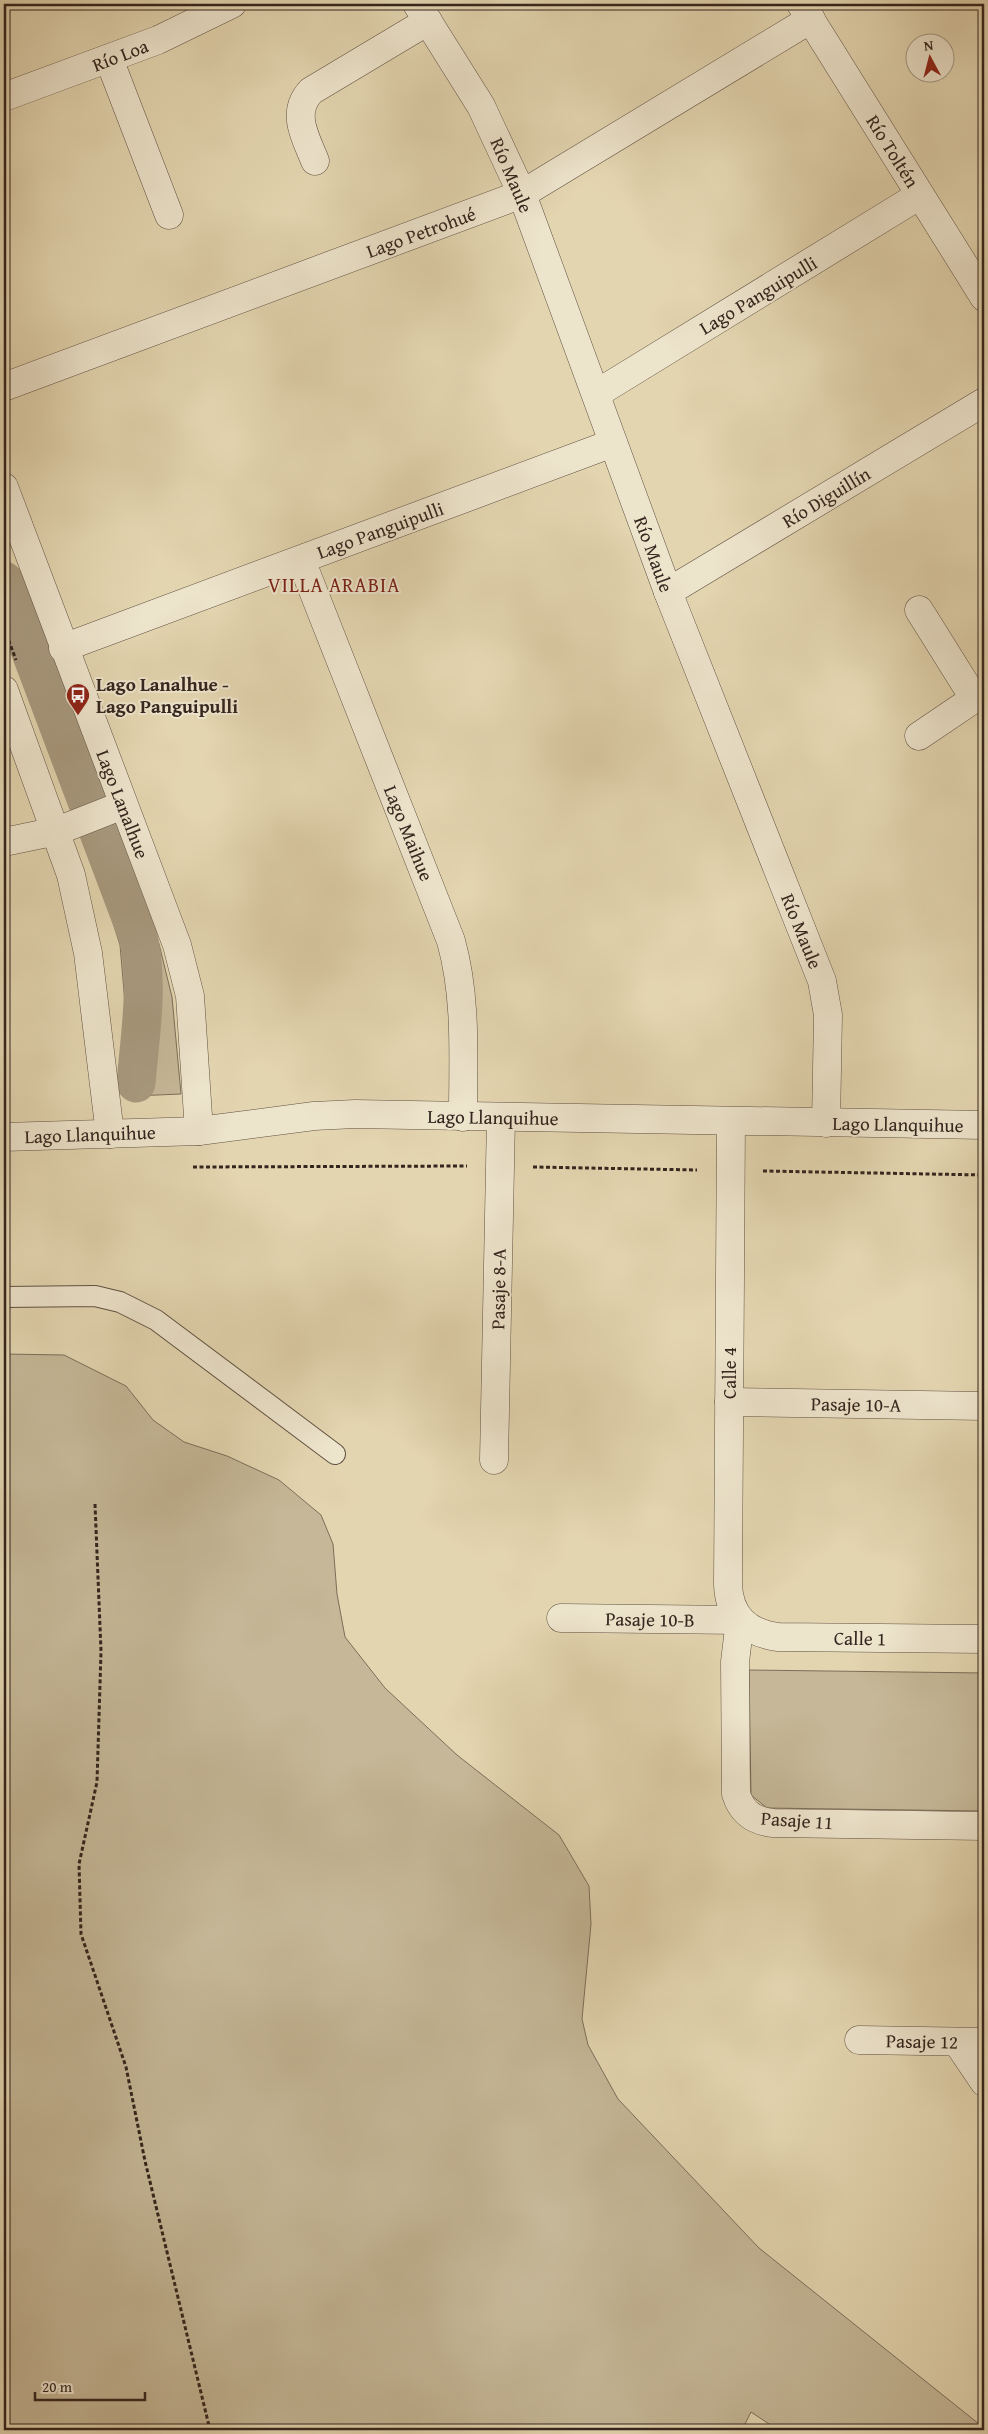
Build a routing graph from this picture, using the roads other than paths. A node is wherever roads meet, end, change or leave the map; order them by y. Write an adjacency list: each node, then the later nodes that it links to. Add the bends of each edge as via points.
1 (232, 4): 4 (street, Río Loa, via 158,40)
2 (806, 11): 7 (street, Lago Petrohué); 8 (street, Río Toltén)
3 (422, 12): 6 (street, via 305,97 300,122); 7 (street, Río Maule, via 481,106)
4 (109, 59): 5 (street, Río Loa); 9 (street)
5 (4, 97)
6 (315, 161)
7 (522, 194): 11 (street, Lago Petrohué); 12 (street, Río Maule)
8 (920, 195): 10 (street, Río Toltén); 12 (street, Lago Panguipulli)
9 (169, 214)
10 (984, 298)
11 (4, 387)
12 (596, 394): 14 (street, Río Maule)
13 (984, 402): 17 (street, Río Diguillín)
14 (613, 443): 16 (street, Lago Panguipulli); 17 (street, Río Maule)
15 (4, 487): 19 (street, Lago Lanalhue)
16 (300, 560): 19 (street, Lago Panguipulli); 26 (street, Lago Maihue, via 451,941 463,1006)
17 (668, 592): 29 (street, Río Maule, via 822,981 828,1015)
18 (918, 610): 21 (street)
19 (63, 648): 23 (street, Lago Lanalhue)
20 (4, 690): 24 (street)
21 (979, 695): 22 (street)
22 (919, 736)
23 (124, 805): 24 (street); 31 (street, Lago Lanalhue, via 186,975)
24 (57, 831): 25 (street); 32 (street, via 88,953)
25 (4, 842)
26 (463, 1117): 27 (street, Lago Llanquihue); 31 (street, Lago Llanquihue, via 314,1116)
27 (501, 1118): 28 (street, Lago Llanquihue); 38 (street, Pasaje 8-A)
28 (731, 1122): 29 (street, Lago Llanquihue); 35 (street, Calle 4)
29 (826, 1123): 30 (street, Lago Llanquihue)
30 (984, 1125)
31 (199, 1131): 32 (street, Lago Llanquihue)
32 (110, 1134): 33 (street, Lago Llanquihue)
33 (4, 1137)
34 (4, 1297): 37 (lane, via 95,1296 120,1302 156,1320)
35 (729, 1402): 36 (street, Pasaje 10-A); 40 (street, Calle 4, via 728,1597)
36 (984, 1406)
37 (335, 1454)
38 (494, 1460)
39 (561, 1618): 40 (street, Pasaje 10-B)
40 (740, 1620): 41 (street, Calle 1, via 764,1635 778,1637); 42 (street, Pasaje 11, via 736,1662 736,1794 746,1812 754,1818 773,1823)
41 (984, 1639)
42 (984, 1826)
43 (859, 2040): 44 (street, Pasaje 12)
44 (957, 2042): 45 (street, Pasaje 12); 46 (street)
45 (984, 2042)
46 (984, 2082)

